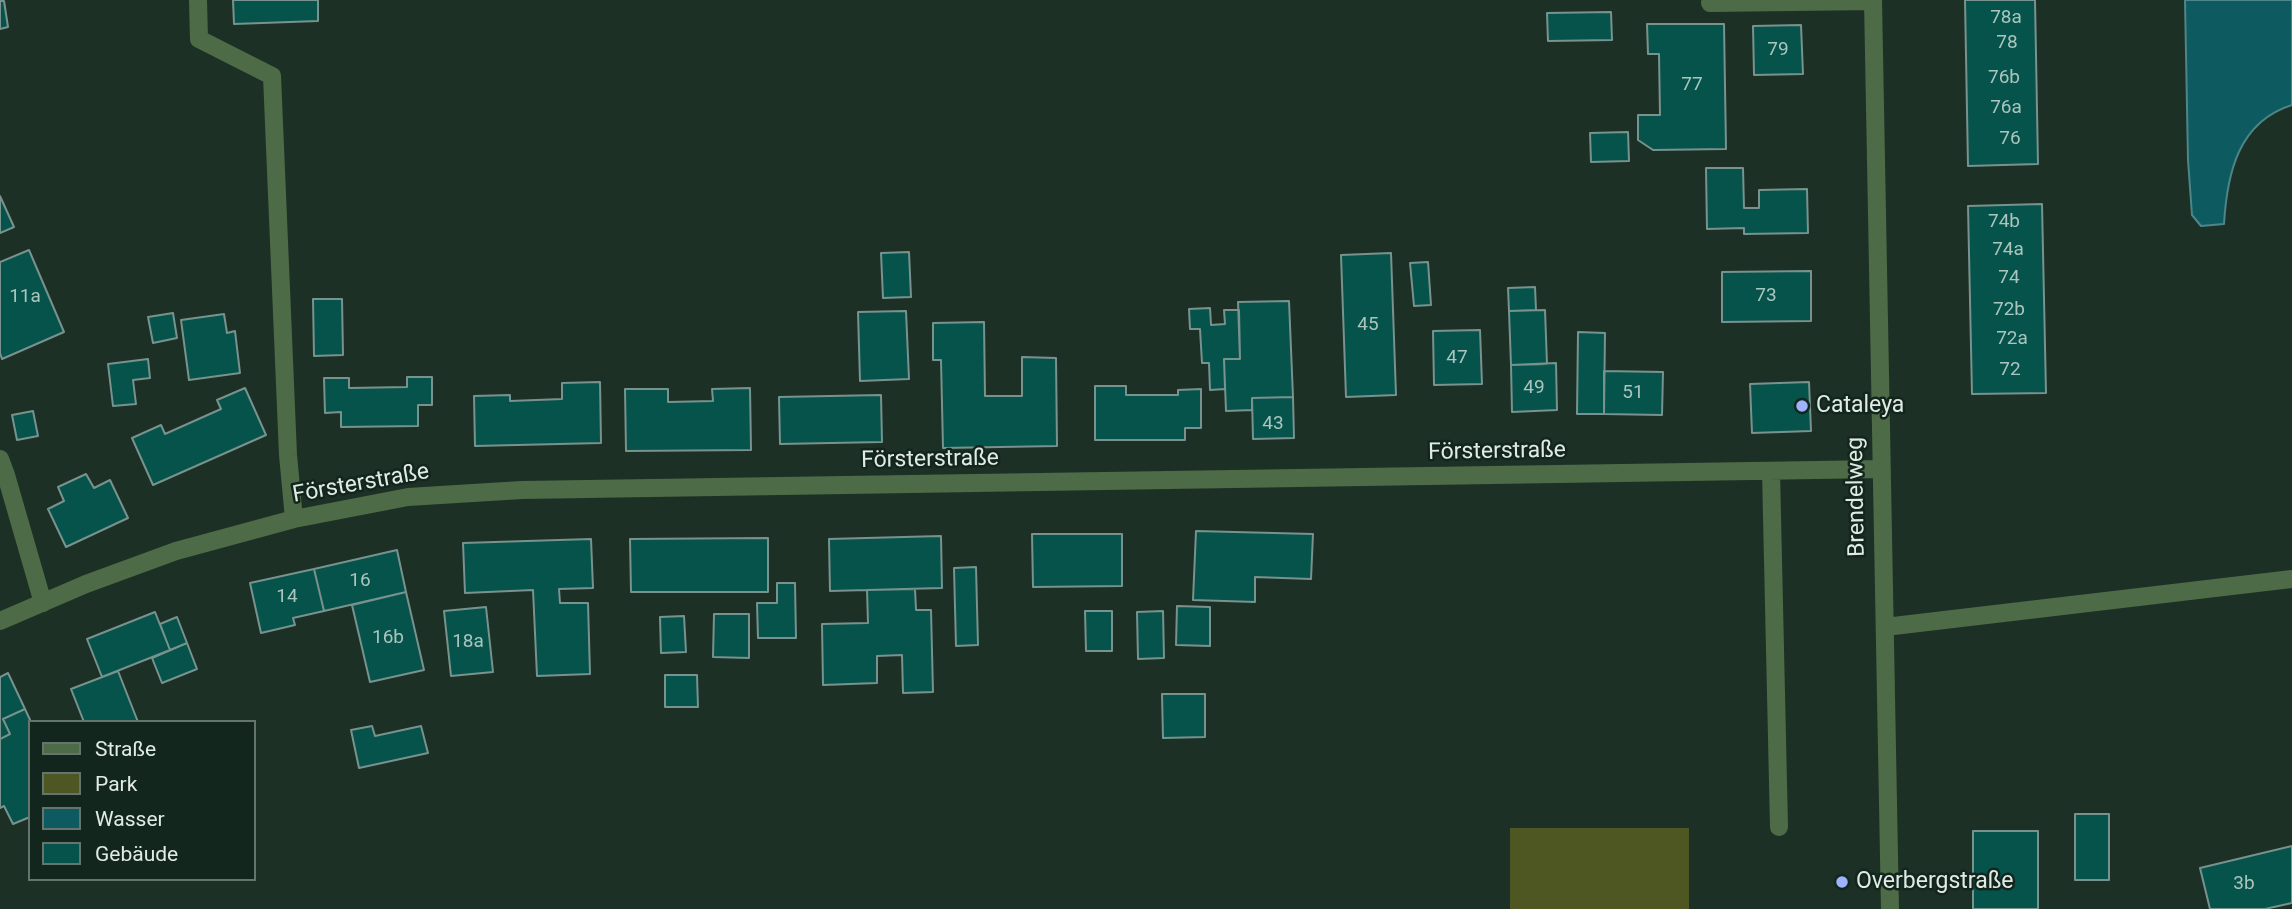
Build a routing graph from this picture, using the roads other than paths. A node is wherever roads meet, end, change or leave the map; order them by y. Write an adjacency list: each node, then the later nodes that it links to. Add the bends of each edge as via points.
1 (198, 0): 7 (street, via 199,39 272,76 288,456)
2 (1873, 0): 3 (street); 5 (street, Brendelweg)
3 (1710, 3)
4 (0, 459): 9 (street)
5 (1881, 469): 6 (street, Försterstraße); 11 (street, Brendelweg)
6 (1771, 471): 7 (street, Försterstraße, via 522,490 408,497); 12 (street)
7 (295, 519): 9 (street, Försterstraße, via 176,551)
8 (2292, 579): 11 (street)
9 (43, 603): 10 (street, Försterstraße)
10 (0, 621)
11 (1885, 627): 13 (street, Brendelweg)
12 (1779, 827)
13 (1890, 909)

